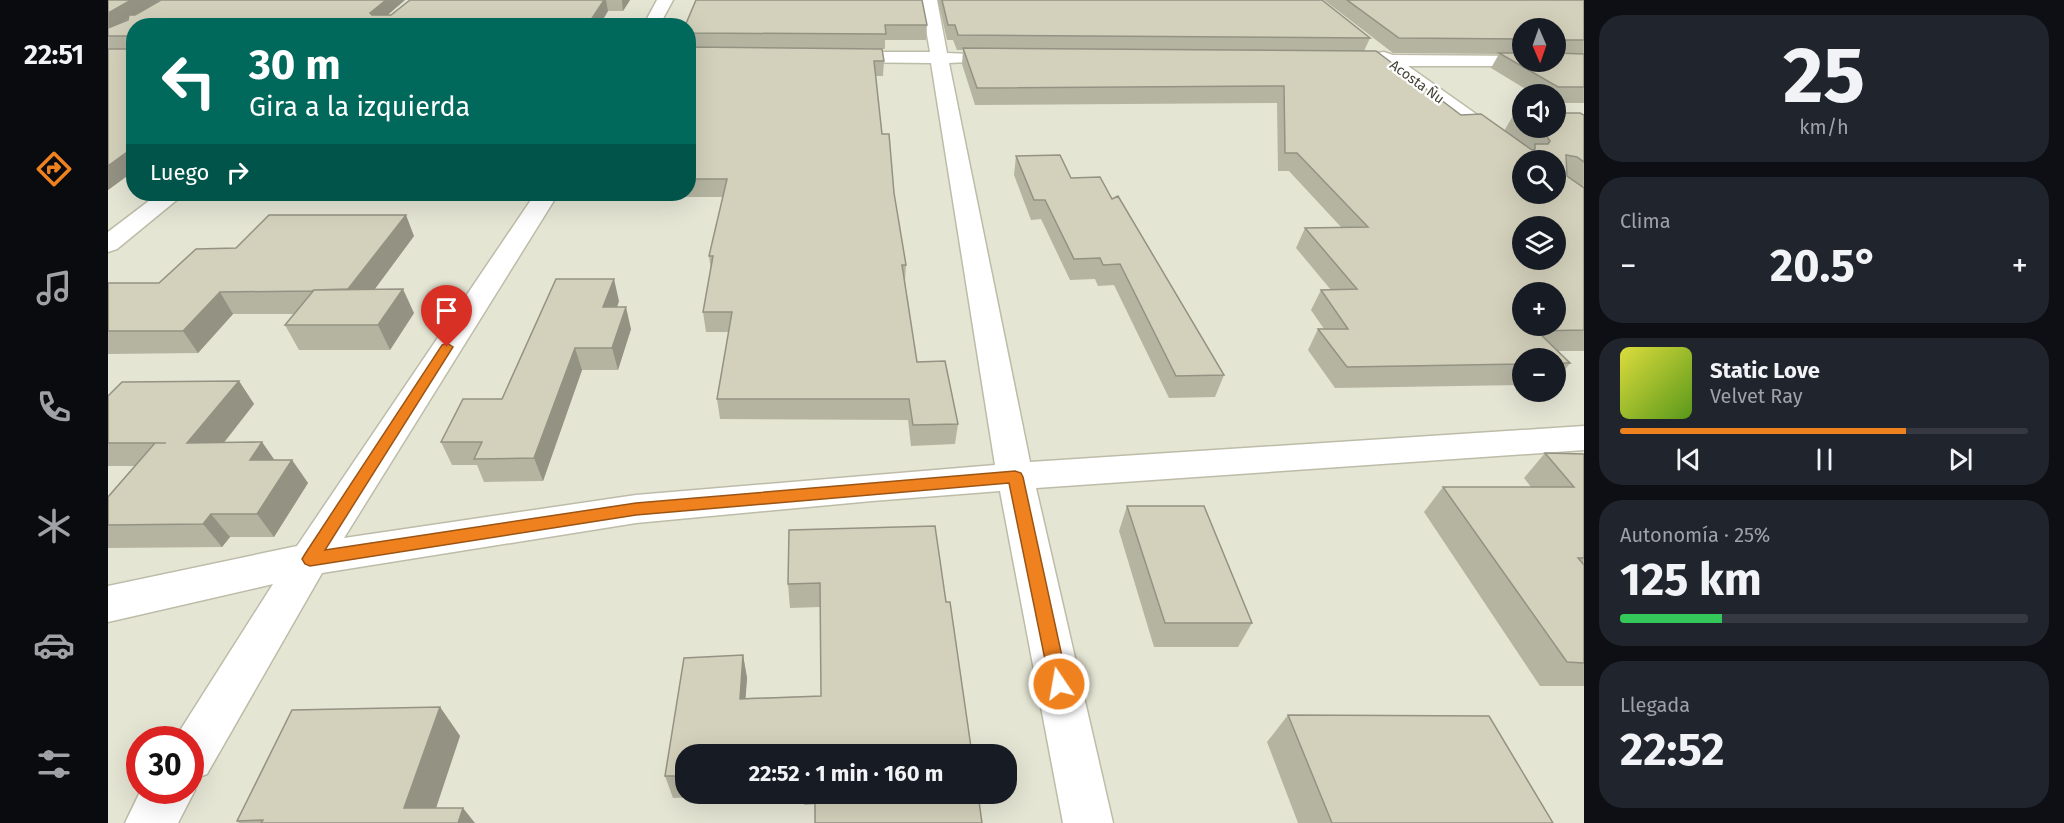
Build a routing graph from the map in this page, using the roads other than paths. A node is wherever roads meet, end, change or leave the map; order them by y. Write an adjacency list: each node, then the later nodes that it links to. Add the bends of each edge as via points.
1 (665, 0): 3 (street)
2 (929, 0): 6 (street)
3 (655, 18)
4 (1362, 40): 9 (street, Acosta Ñu)
5 (814, 56): 6 (street)
6 (941, 57): 7 (street); 16 (street)
7 (976, 58)
8 (1329, 60): 9 (street)
9 (1388, 60): 10 (street); 11 (street, Acosta Ñu)
10 (1512, 61)
11 (1512, 150)
12 (163, 201): 14 (street)
13 (541, 201): 17 (street)
14 (108, 244)
15 (1584, 438): 16 (street)
16 (1015, 477): 17 (street, via 636,509); 22 (street)
17 (310, 559): 18 (street); 19 (street)
18 (108, 604)
19 (204, 734)
20 (162, 804): 21 (street)
21 (150, 823)
22 (1088, 823)

